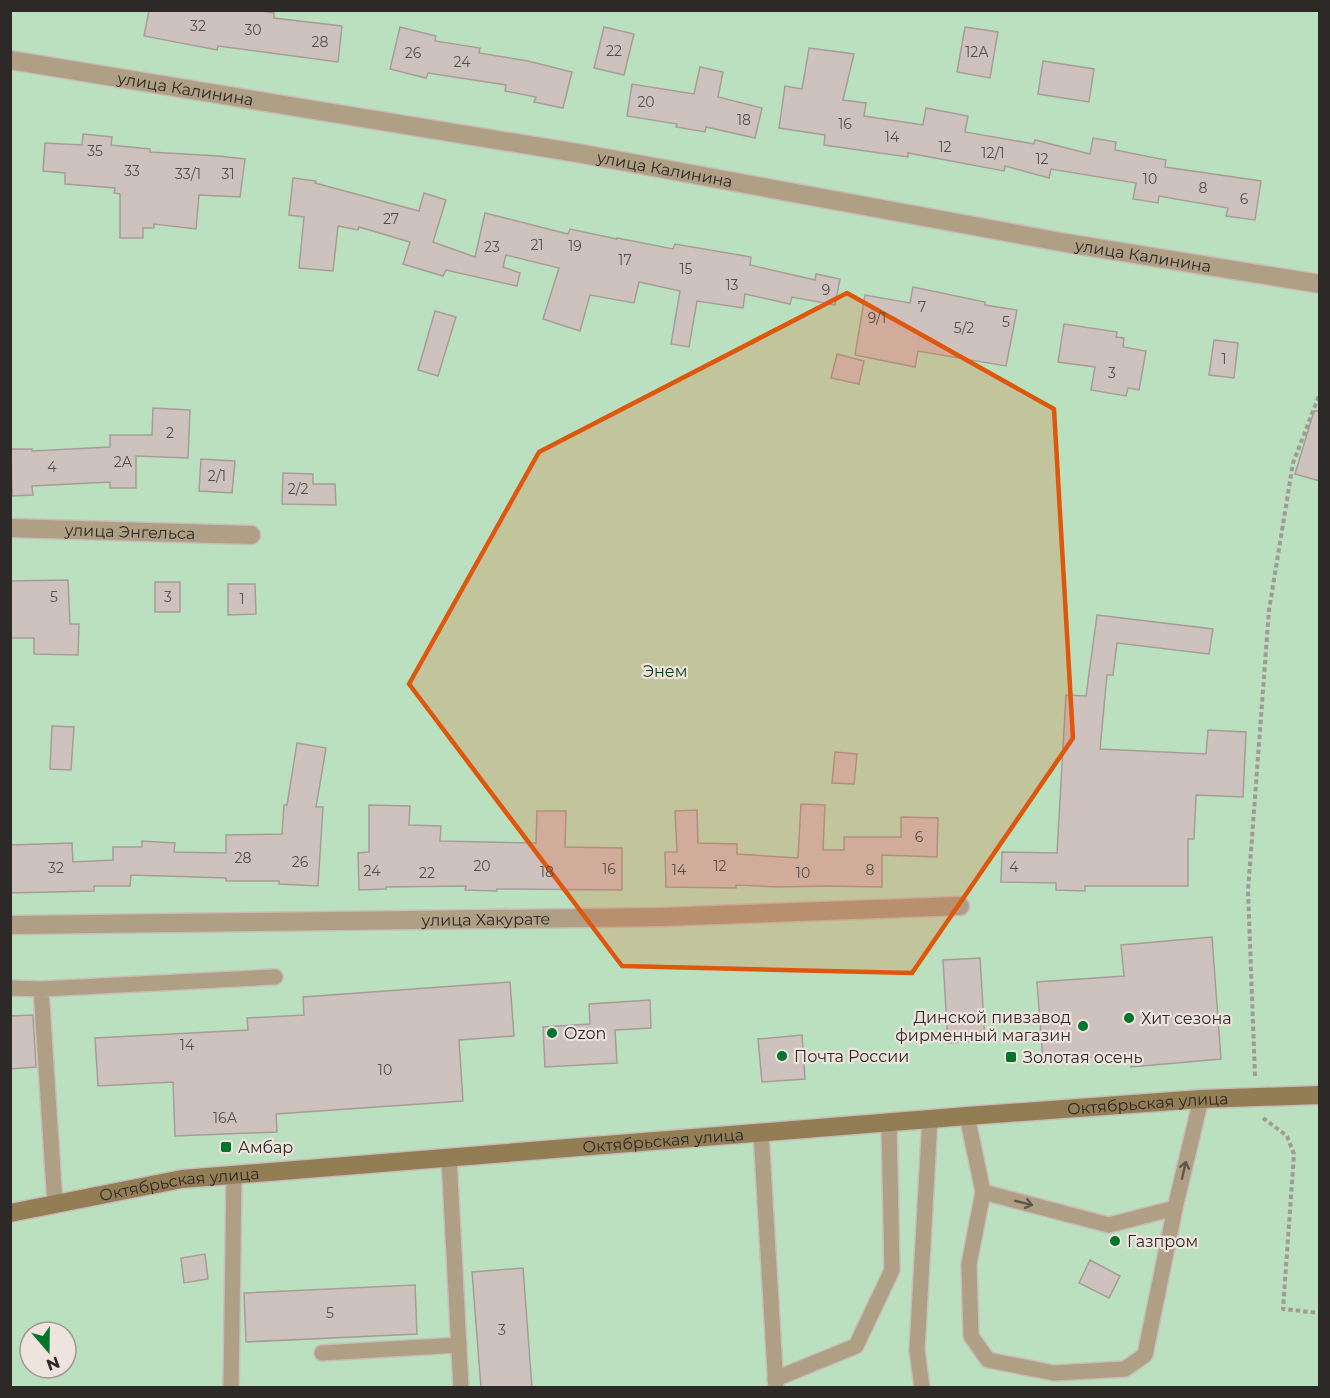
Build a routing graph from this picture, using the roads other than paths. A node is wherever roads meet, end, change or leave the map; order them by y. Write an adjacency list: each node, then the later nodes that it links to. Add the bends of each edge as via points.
1 (10, 60): 2 (street, улица Калинина, via 583,154 1066,243)
2 (1320, 284)
3 (10, 528): 4 (street, улица Энгельса)
4 (251, 535)
5 (960, 906): 6 (street, улица Хакурате, via 661,917)
6 (10, 925)
7 (275, 977): 9 (lane)
8 (10, 988): 9 (lane)
9 (41, 988): 19 (lane)
10 (1320, 1095): 11 (main road, Октябрьская улица)
11 (1201, 1099): 12 (main road, Октябрьская улица); 20 (lane, one-way to 11)
12 (967, 1116): 13 (main road, Октябрьская улица); 18 (lane)
13 (930, 1118): 14 (main road, Октябрьская улица); 27 (lane, via 917,1350)
14 (889, 1122): 15 (main road, Октябрьская улица); 24 (lane, via 892,1270 856,1346)
15 (761, 1132): 16 (main road, Октябрьская улица); 24 (lane)
16 (449, 1157): 17 (main road, Октябрьская улица); 22 (lane)
17 (234, 1175): 19 (main road, Октябрьская улица, via 182,1179); 25 (lane)
18 (983, 1192): 20 (lane, one-way to 20, via 1109,1225); 20 (lane, via 969,1264 971,1336 988,1360 1054,1373 1125,1370 1145,1355)
19 (55, 1204): 21 (main road, Октябрьская улица)
20 (1175, 1208)
21 (10, 1213)
22 (459, 1345): 23 (lane); 26 (lane)
23 (322, 1353)
24 (776, 1383)
25 (231, 1388)
26 (461, 1388)
27 (922, 1388)

